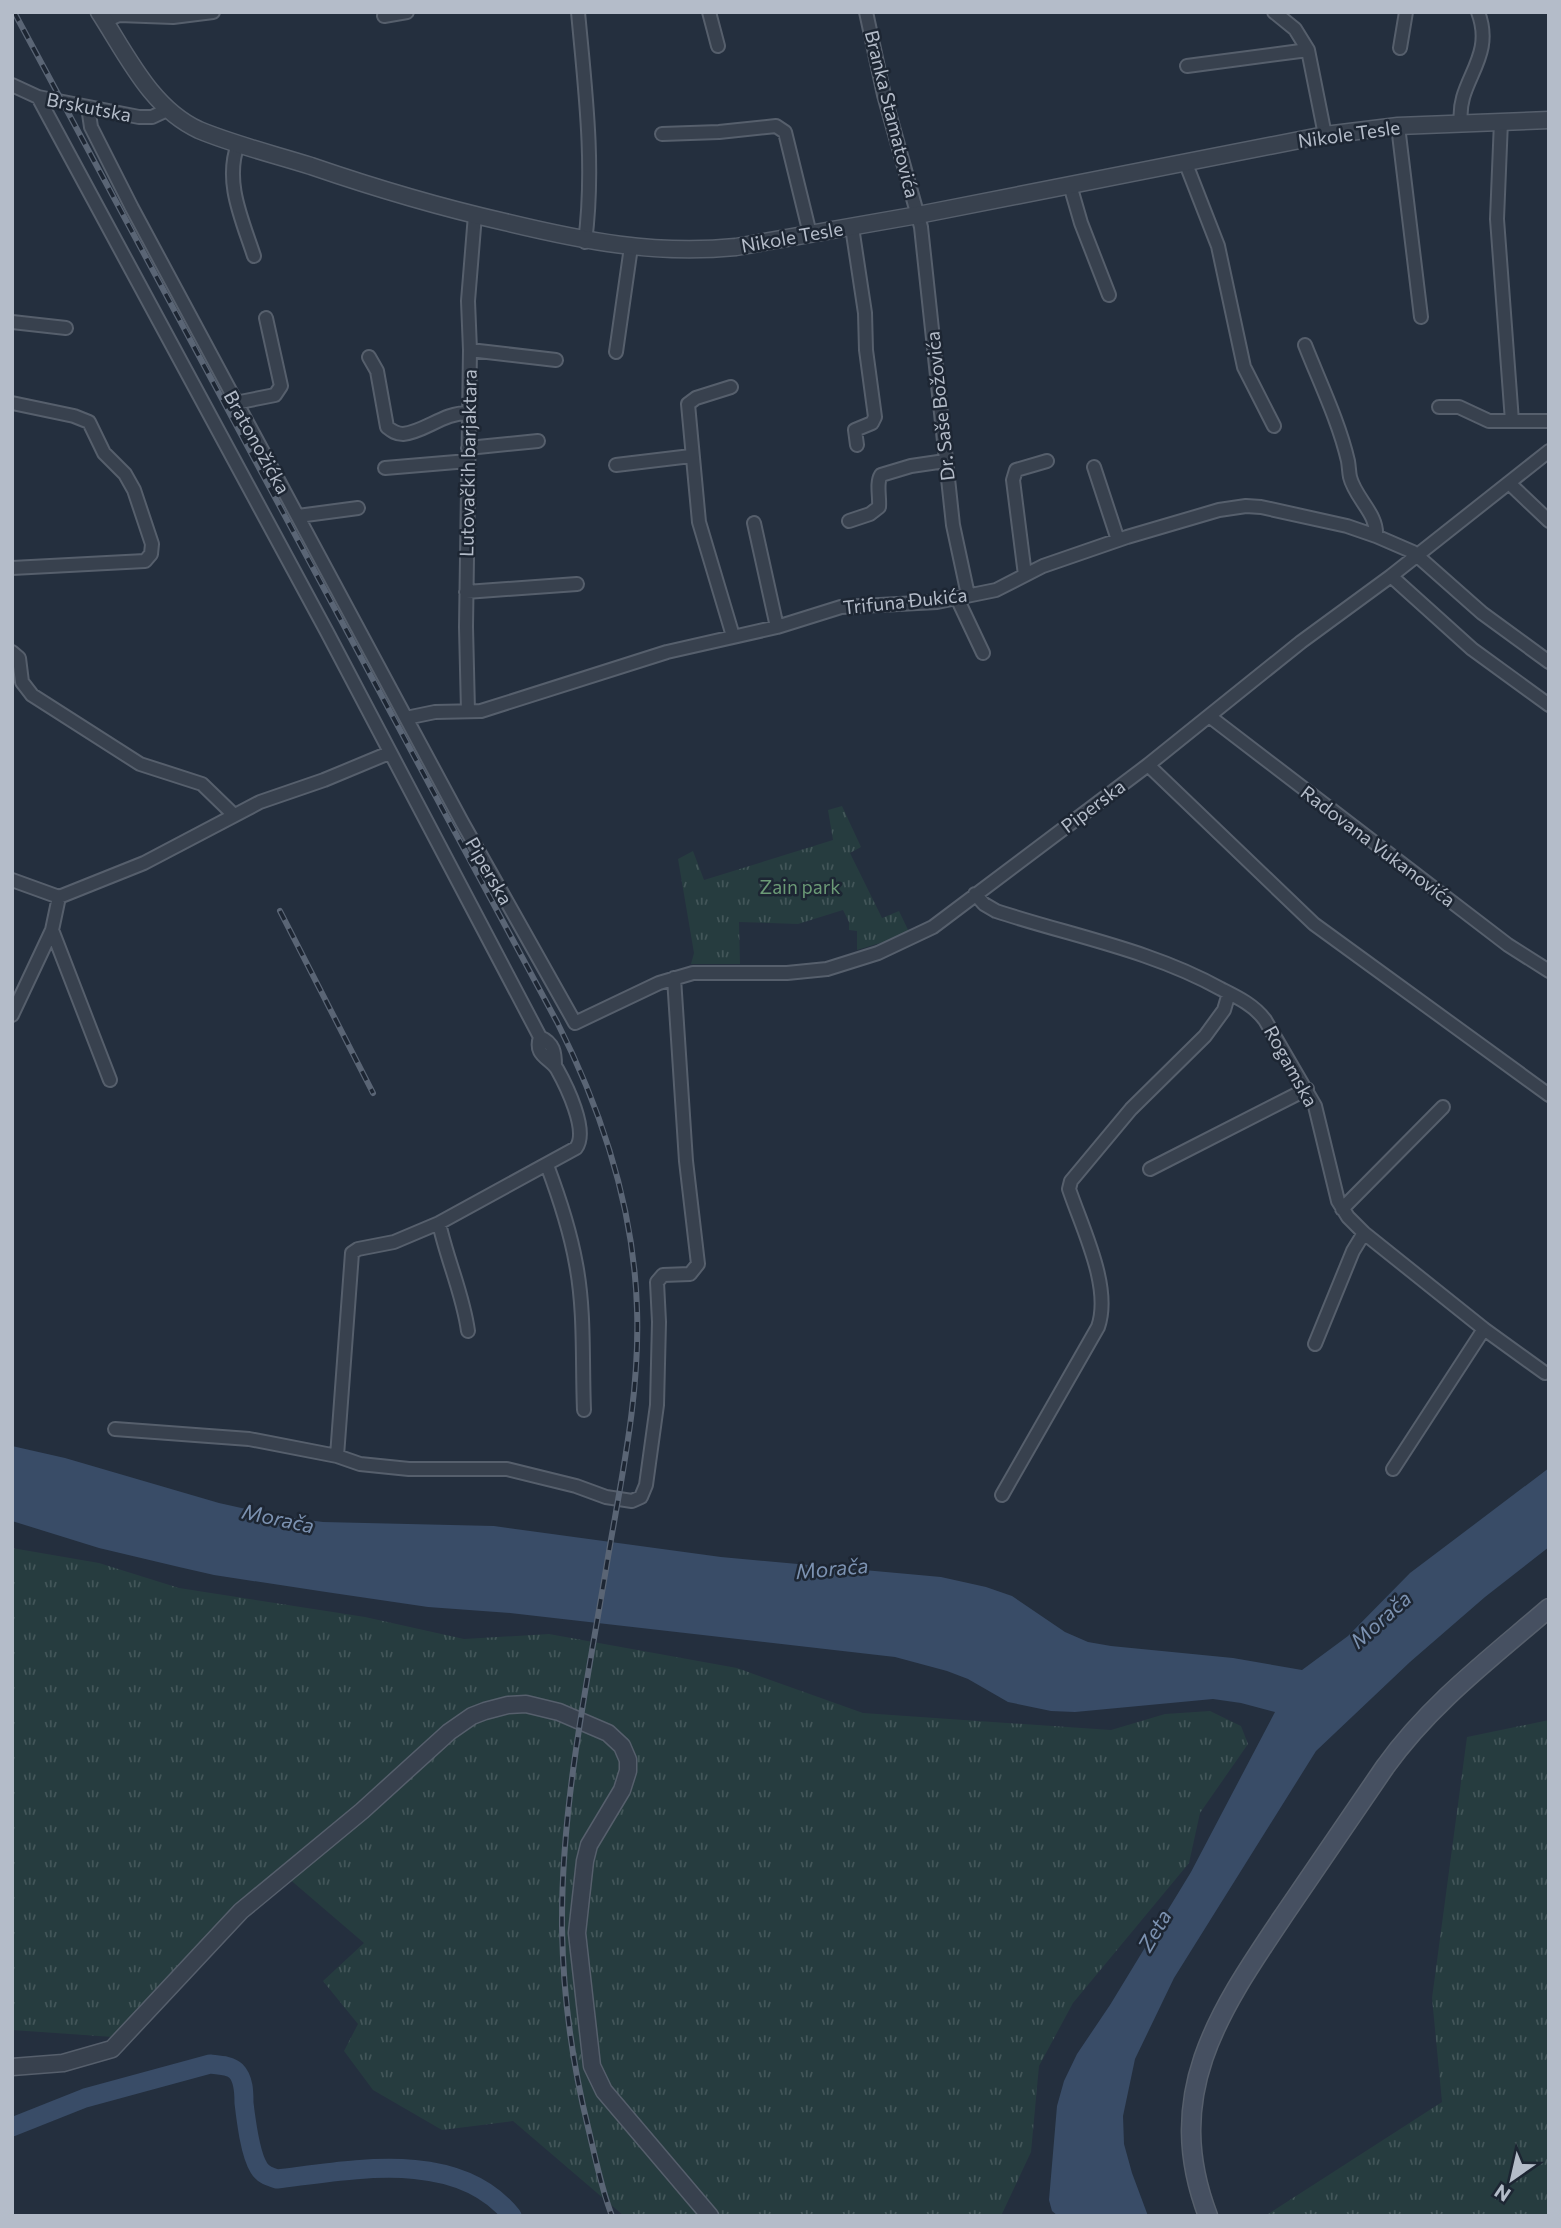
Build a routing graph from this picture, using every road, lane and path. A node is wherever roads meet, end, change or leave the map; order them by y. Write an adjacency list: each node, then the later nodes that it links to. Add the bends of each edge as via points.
1 (213, 12): 10 (street)
2 (407, 12): 9 (street)
3 (578, 12): 32 (street, via 590,208)
4 (709, 12): 11 (street)
5 (866, 12): 29 (street, Branka Stamatovića)
6 (1274, 12): 13 (street, via 1295,29)
7 (1406, 12): 12 (street)
8 (1478, 12): 21 (street, via 1483,45 1461,103)
9 (384, 16)
10 (102, 17): 18 (street, Nikole Tesle)
11 (718, 46)
12 (1400, 48)
13 (1308, 50): 14 (street); 24 (street)
14 (1187, 66)
15 (12, 85): 16 (street, Brskutska)
16 (38, 97): 17 (street, Brskutska); 88 (street)
17 (88, 107): 18 (street, Brskutska, via 147,118); 47 (street, Bratonožićka, via 91,127)
18 (167, 110): 25 (street, Nikole Tesle, via 190,126)
19 (1549, 120): 20 (street, Nikole Tesle)
20 (1501, 121): 21 (street, Nikole Tesle); 50 (street, via 1497,219)
21 (1461, 122): 22 (street, Nikole Tesle)
22 (1398, 127): 24 (street, Nikole Tesle); 36 (street)
23 (662, 134): 31 (street, via 781,128)
24 (1325, 135): 26 (street, Nikole Tesle)
25 (238, 144): 28 (street, Nikole Tesle); 34 (street, via 232,161 233,194)
26 (1186, 164): 27 (street, Nikole Tesle); 52 (street, via 1218,246 1244,367)
27 (1070, 185): 29 (street, Nikole Tesle); 35 (street)
28 (475, 215): 32 (street, Nikole Tesle); 41 (street, Lutovačkih barjaktara, via 468,302)
29 (918, 215): 30 (street, Nikole Tesle); 59 (street, Dr. Saše Božovića)
30 (852, 227): 31 (street, Nikole Tesle); 54 (street, via 875,417 855,430)
31 (810, 234): 33 (street, Nikole Tesle, via 709,250)
32 (585, 242): 33 (street, Nikole Tesle)
33 (631, 247): 42 (street)
34 (254, 256)
35 (1109, 295)
36 (1421, 317)
37 (266, 318): 47 (street, via 281,386 275,394)
38 (12, 322): 39 (street)
39 (66, 328)
40 (1305, 345): 70 (street, via 1342,441 1350,477 1373,520)
41 (470, 350): 44 (street); 49 (street, Lutovačkih barjaktara)
42 (616, 352)
43 (369, 357): 49 (street, via 377,371 387,427 394,432 405,433 438,419)
44 (556, 360)
45 (731, 387): 57 (street, via 688,404)
46 (12, 403): 73 (street, via 89,422 104,453 134,490 152,544 145,561)
47 (235, 403): 66 (street, Bratonožićka)
48 (1439, 407): 50 (street, via 1459,407 1489,421)
49 (469, 413): 55 (street, Lutovačkih barjaktara)
50 (1512, 421): 51 (street)
51 (1549, 421)
52 (1274, 426)
53 (538, 441): 55 (street)
54 (857, 445)
55 (468, 448): 58 (street, Lutovačkih barjaktara)
56 (1549, 451): 64 (street, Piperska)
57 (691, 456): 61 (street); 80 (street, via 699,522)
58 (468, 461): 63 (street); 77 (street, Lutovačkih barjaktara)
59 (945, 461): 67 (street, via 881,475 879,507); 78 (street, Dr. Saše Božovića)
60 (1046, 461): 74 (street, via 1016,470 1013,480)
61 (616, 465)
62 (1094, 467): 71 (street)
63 (385, 468)
64 (1509, 483): 68 (street); 72 (street, Piperska)
65 (358, 508): 66 (street)
66 (298, 516): 87 (street, Bratonožićka)
67 (849, 521)
68 (1549, 521)
69 (754, 523): 79 (street)
70 (1376, 536): 71 (street, Trifuna Đukića, via 1247,506); 72 (street, Trifuna Đukića)
71 (1118, 540): 74 (street, Trifuna Đukića)
72 (1417, 556): 75 (street, Piperska); 83 (street, Trifuna Đukića, via 1482,613)
73 (12, 568)
74 (1025, 575): 78 (street, Trifuna Đukića, via 996,590)
75 (1391, 576): 84 (street, via 1472,649); 86 (street, Piperska)
76 (577, 584): 77 (street)
77 (466, 592): 85 (street, Lutovačkih barjaktara)
78 (963, 597): 79 (street, Trifuna Đukića, via 841,607); 82 (street, Dr. Saše Božovića)
79 (777, 627): 80 (street, Trifuna Đukića)
80 (733, 636): 85 (street, Trifuna Đukića, via 481,711)
81 (12, 653): 90 (street, via 19,659 22,682 32,695 140,764 202,784)
82 (984, 653)
83 (1549, 662)
84 (1549, 705)
85 (468, 711): 87 (street)
86 (1209, 716): 89 (street, Piperska); 95 (street, Radovana Vukanovića, via 1508,945)
87 (406, 718): 96 (street, Piperska, via 572,1025)
88 (389, 753): 90 (street); 103 (street, via 540,1037 541,1054 555,1066 578,1120 581,1139 576,1148)
89 (1148, 765): 92 (street, Piperska); 101 (street, via 1314,924)
90 (234, 816): 93 (street, via 144,863)
91 (12, 880): 93 (street)
92 (975, 894): 96 (street, Piperska, via 926,931 848,964 804,973 693,973); 97 (street, Rogamska, via 996,911 1159,960)
93 (59, 897): 94 (street)
94 (52, 930): 98 (street); 99 (street)
95 (1549, 971)
96 (674, 978): 114 (street, via 698,1264 690,1274 663,1275 657,1282 657,1405 646,1485 640,1497 632,1501 606,1497 507,1469 409,1469 360,1464)
97 (1229, 993): 100 (street, Rogamska, via 1261,1014); 116 (street, via 1224,1010 1205,1036 1131,1109 1071,1181 1069,1189 1099,1278 1102,1315)
98 (12, 1015)
99 (110, 1080)
100 (1307, 1089): 104 (street); 105 (street, Rogamska)
101 (1549, 1095)
102 (1443, 1107): 105 (street)
103 (547, 1165): 106 (street); 112 (street, via 576,1263)
104 (1150, 1169)
105 (1342, 1209): 107 (street, Rogamska)
106 (439, 1223): 109 (street); 114 (street, via 352,1254)
107 (1364, 1233): 108 (street, Rogamska); 110 (street)
108 (1484, 1329): 111 (street, Rogamska); 115 (street)
109 (468, 1331)
110 (1315, 1344)
111 (1545, 1373)
112 (584, 1409)
113 (115, 1429): 114 (street, via 249,1439)
114 (337, 1456)
115 (1393, 1469)
116 (1002, 1495)
117 (1549, 1608): 120 (main road, via 1448,1695 1407,1738 1226,2003 1202,2060 1192,2119 1196,2175)
118 (12, 2067): 119 (street, via 63,2063 111,2049 241,1911 449,1732 496,1707 540,1706 608,1733 626,1753 628,1771 622,1790 594,1834 585,1861 577,1933 592,2066 604,2091)
119 (710, 2216)
120 (1208, 2216)

